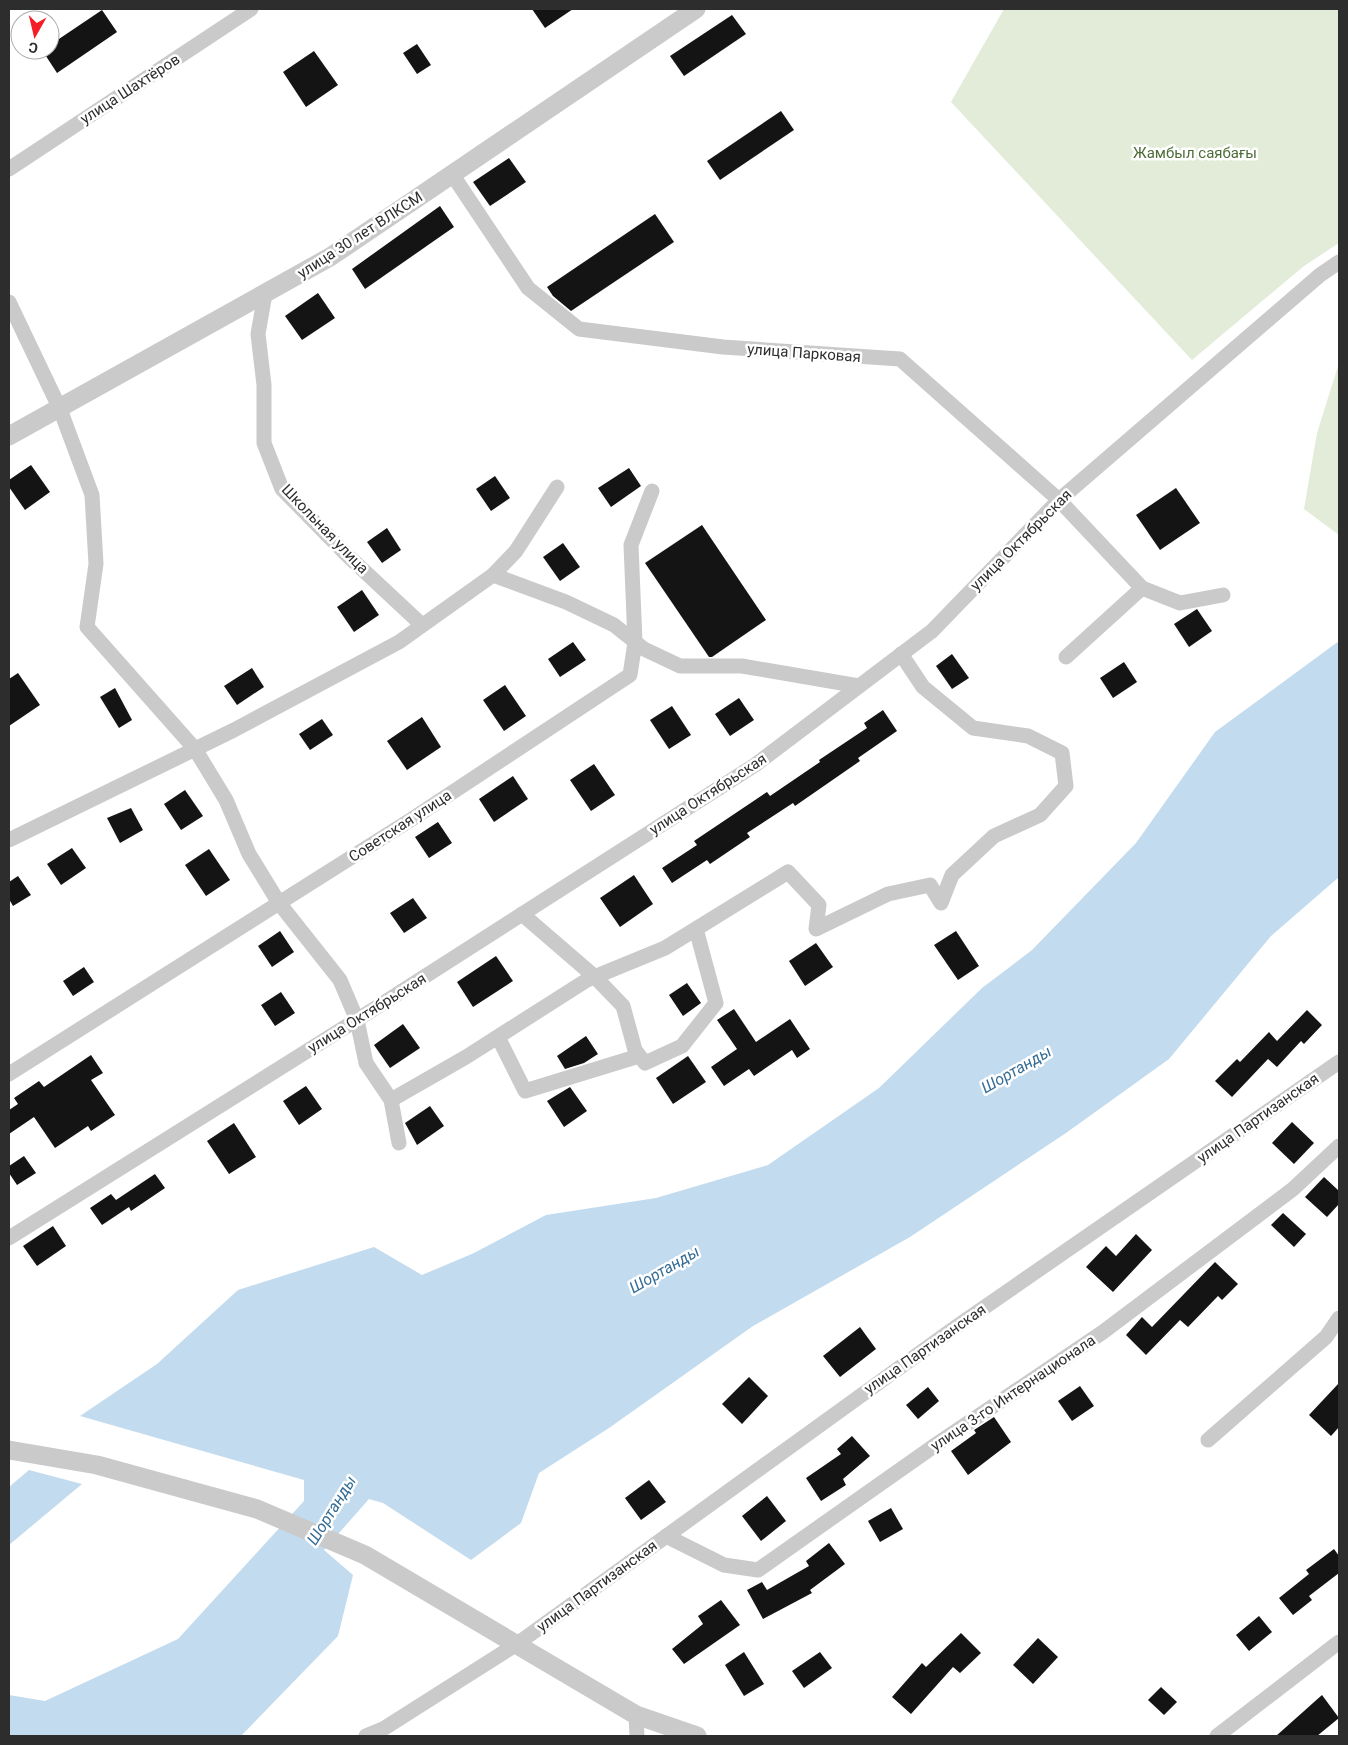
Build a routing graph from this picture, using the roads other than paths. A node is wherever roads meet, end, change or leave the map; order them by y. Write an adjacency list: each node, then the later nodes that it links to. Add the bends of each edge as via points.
1 (251, 9): 3 (street, улица Шахтёров)
2 (696, 9): 4 (street, улица 30 лет ВЛКСМ)
3 (9, 169)
4 (452, 174): 6 (street, улица 30 лет ВЛКСМ, via 330,257); 12 (street, улица Парковая, via 528,288 579,329 724,347 900,360)
5 (1339, 262): 12 (street, улица Октябрьская)
6 (265, 294): 8 (street, улица 30 лет ВЛКСМ); 16 (street, Школьная улица, via 258,334 264,385 264,443 282,489)
7 (9, 302): 8 (street)
8 (60, 409): 9 (street, улица 30 лет ВЛКСМ); 21 (street, via 92,495 96,564 87,627)
9 (9, 436)
10 (557, 487): 13 (street, via 516,551)
11 (652, 490): 17 (street, Советская улица, via 631,545)
12 (1060, 500): 14 (street, улица Парковая); 18 (street, улица Октябрьская, via 932,631)
13 (493, 574): 16 (street); 17 (street, via 566,602 614,625)
14 (1142, 588): 15 (street, улица Парковая, via 1180,603); 19 (street)
15 (1223, 595)
16 (422, 625): 21 (street, via 399,642)
17 (635, 642): 20 (street, via 680,666 742,666); 23 (street, Советская улица, via 630,675)
18 (901, 654): 20 (street, улица Октябрьская); 25 (street, via 923,687 973,728 1028,736 1062,753 1066,786 1040,815 994,836 952,875 941,902 930,885 888,894 816,929 819,905 788,872)
19 (1066, 657)
20 (858, 686): 24 (street, улица Октябрьская, via 755,765)
21 (195, 749): 22 (street); 23 (street, via 226,800 249,854)
22 (9, 840)
23 (279, 903): 27 (street, via 340,980); 31 (street, Советская улица)
24 (522, 914): 26 (street); 27 (street, улица Октябрьская)
25 (696, 930): 26 (street, via 665,948); 29 (street, via 716,1002 682,1046 645,1063)
26 (595, 977): 28 (street); 29 (street, via 623,1006)
27 (356, 1020): 32 (street, via 366,1063); 35 (street, улица Октябрьская)
28 (498, 1037): 29 (street, via 524,1091); 32 (street)
29 (639, 1056)
30 (1339, 1062): 39 (street, улица Партизанская, via 953,1328)
31 (9, 1074)
32 (391, 1100): 33 (street)
33 (399, 1143)
34 (1339, 1146): 39 (street, улица 3-го Интернационала, via 1293,1190 1103,1332 758,1570 724,1565)
35 (9, 1238)
36 (1339, 1318): 37 (street, via 1326,1337)
37 (1208, 1440)
38 (9, 1450): 41 (street, via 98,1464 256,1509 365,1555)
39 (666, 1536): 41 (street, улица Партизанская)
40 (1339, 1642): 46 (street)
41 (517, 1644): 42 (street); 43 (street, улица Партизанская, via 383,1729)
42 (636, 1715): 44 (street); 45 (street)
43 (366, 1736)
44 (637, 1736)
45 (697, 1736)
46 (1217, 1736)

